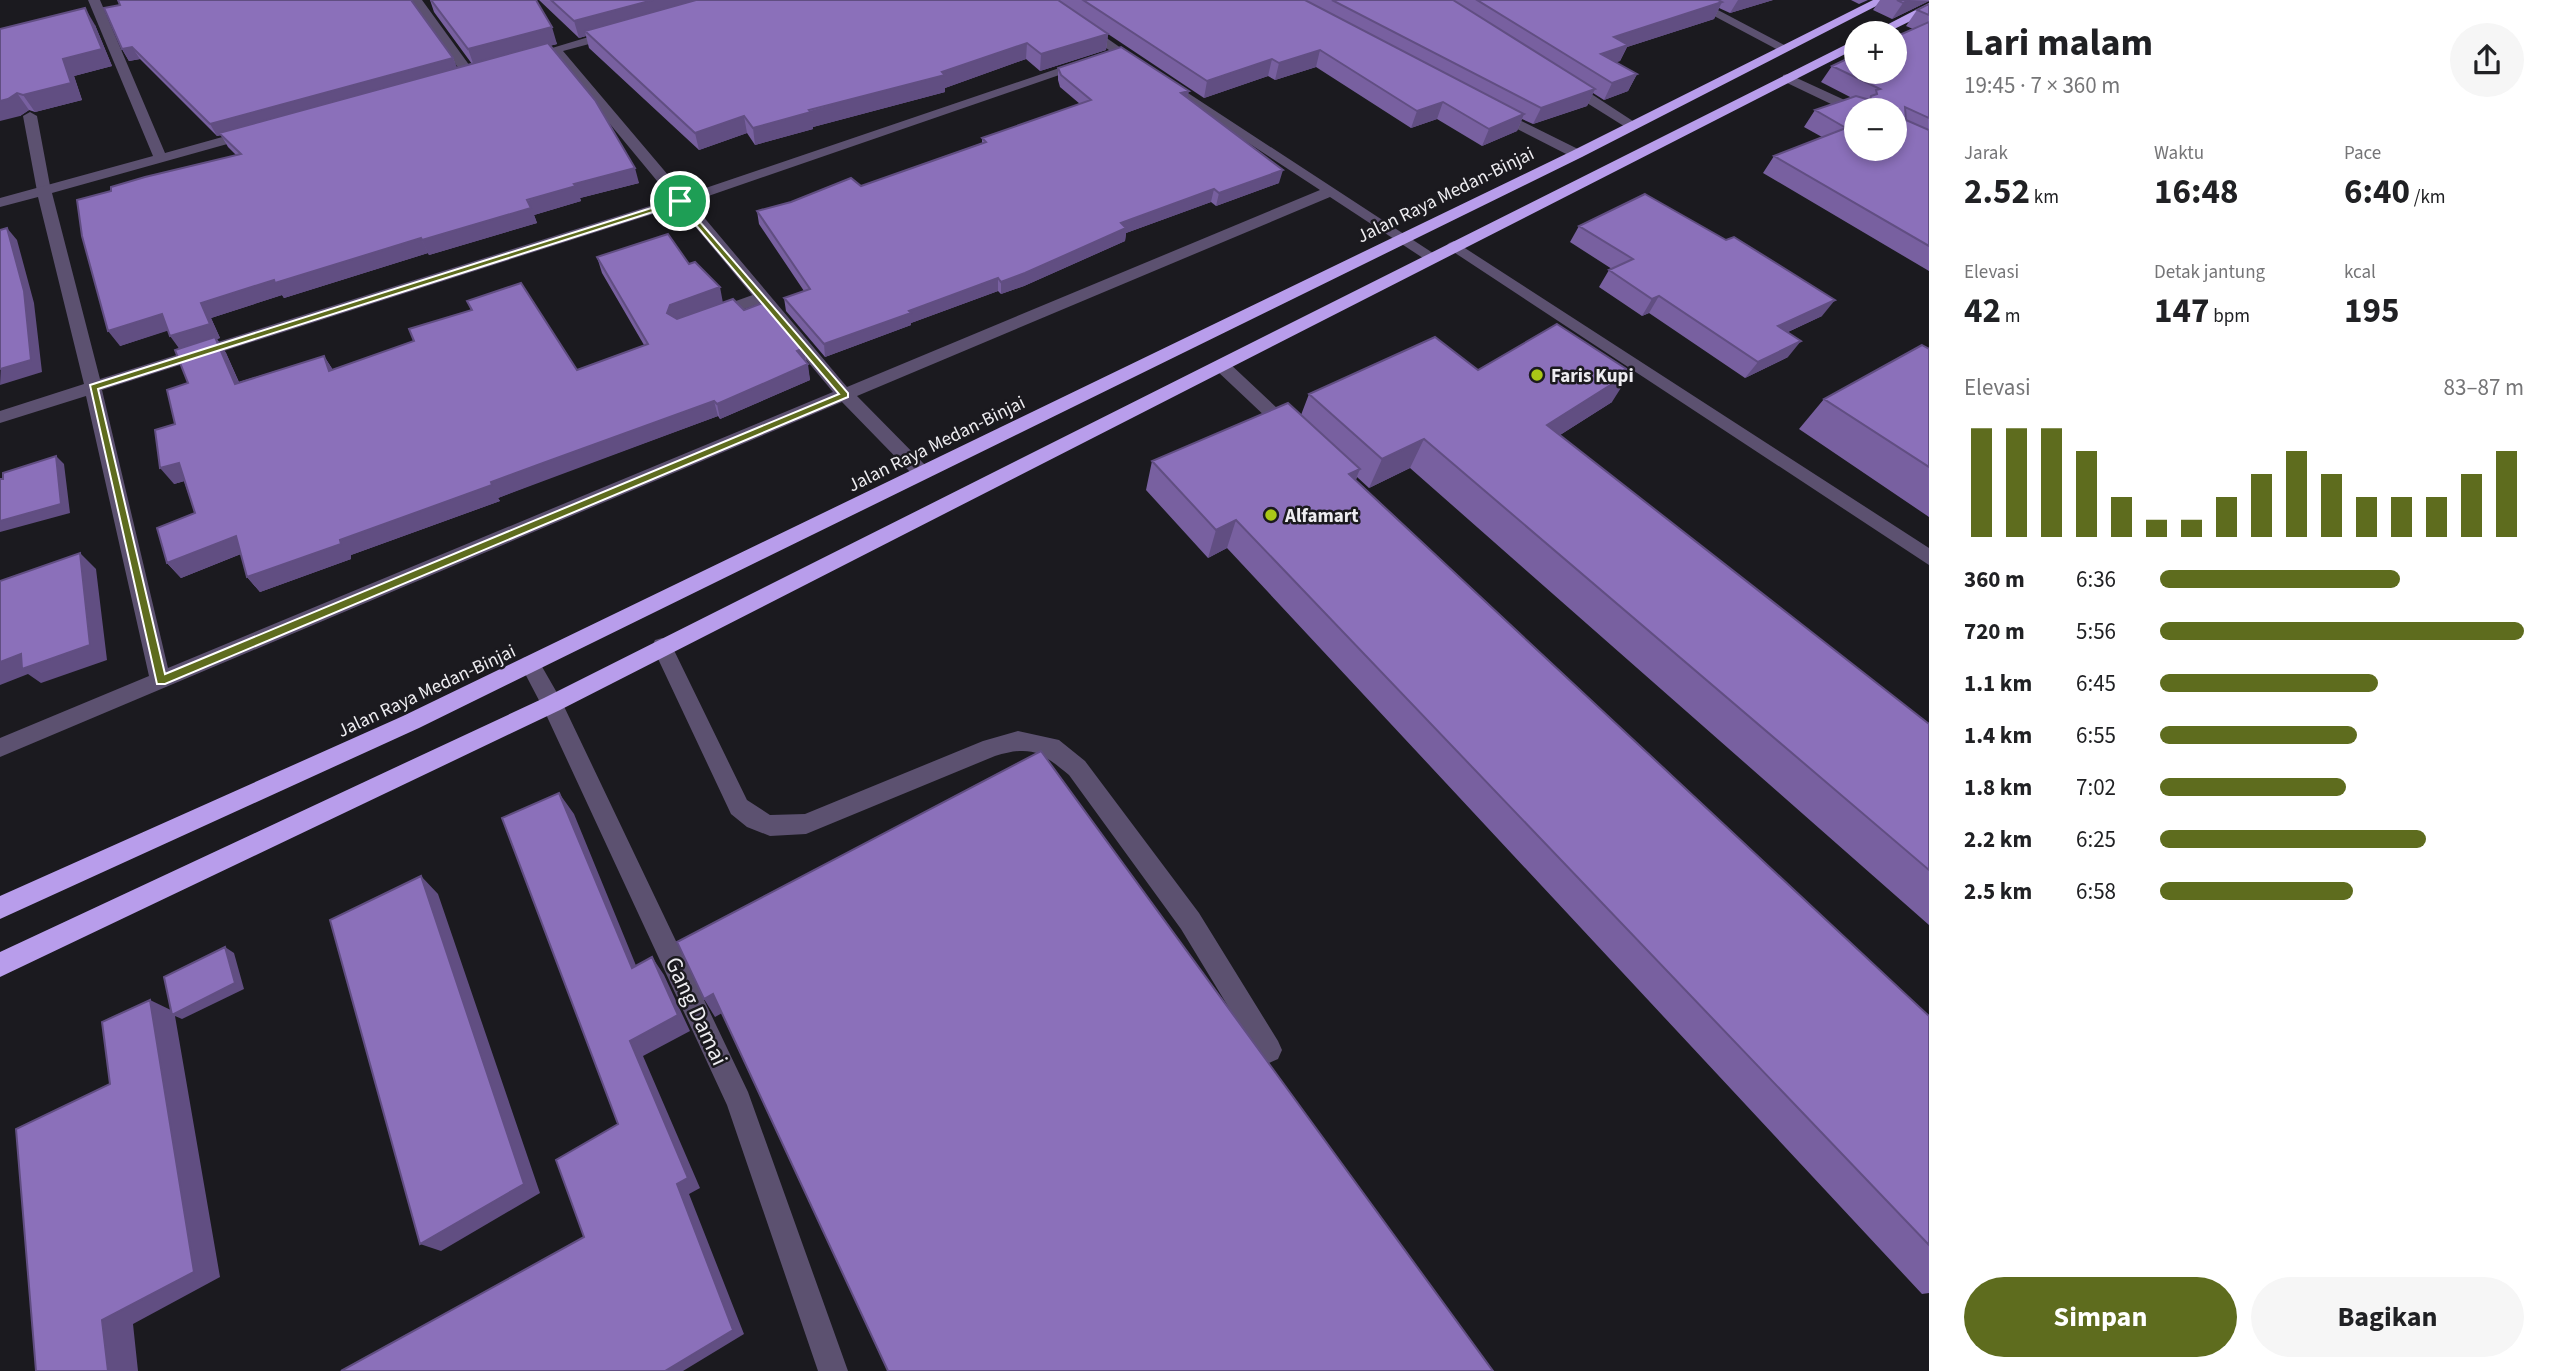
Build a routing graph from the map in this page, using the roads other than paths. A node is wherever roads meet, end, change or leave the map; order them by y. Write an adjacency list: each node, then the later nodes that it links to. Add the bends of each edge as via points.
1 (94, 0): 23 (street)
2 (416, 0): 14 (street)
3 (1044, 0): 12 (street)
4 (1690, 0): 9 (street)
5 (1882, 0): 9 (highway, Jalan Raya Medan-Binjai)
6 (1929, 7): 7 (highway)
7 (1901, 21)
8 (635, 28): 10 (street)
9 (1784, 48): 20 (highway, Jalan Raya Medan-Binjai)
10 (555, 50): 13 (street); 26 (street)
11 (1844, 50): 16 (highway)
12 (1107, 57): 25 (street); 26 (street)
13 (506, 63)
14 (469, 73)
15 (1557, 78): 20 (street)
16 (1788, 78): 18 (street); 29 (highway)
17 (1482, 105): 22 (street)
18 (1844, 105)
19 (30, 116): 24 (street)
20 (1632, 125): 22 (highway, Jalan Raya Medan-Binjai)
21 (268, 129): 23 (street)
22 (1577, 154): 28 (highway, Jalan Raya Medan-Binjai)
23 (160, 159): 24 (street)
24 (44, 191): 27 (street); 34 (street)
25 (1331, 191): 28 (street); 35 (street)
26 (680, 201): 31 (street); 34 (street)
27 (0, 203)
28 (1402, 239): 30 (street); 38 (highway, Jalan Raya Medan-Binjai)
29 (1454, 246): 30 (highway); 39 (street)
30 (1431, 257): 33 (highway)
31 (761, 297): 32 (street); 35 (street)
32 (693, 323)
33 (1222, 366): 37 (street); 40 (highway)
34 (93, 387): 36 (street); 42 (street)
35 (845, 395): 38 (street); 42 (street)
36 (0, 418)
37 (1304, 442)
38 (922, 473): 41 (highway, Jalan Raya Medan-Binjai)
39 (1929, 558)
40 (662, 646): 43 (highway); 47 (street, via 740,807 755,821 779,829 806,824 991,748 1018,740 1051,747 1077,768 1189,921)
41 (530, 664): 43 (street, Gang Damai); 45 (highway, Jalan Raya Medan-Binjai)
42 (161, 681): 44 (street)
43 (552, 704): 46 (highway); 48 (street, Gang Damai, via 739,1101)
44 (0, 748)
45 (0, 908)
46 (0, 965)
47 (1269, 1050)
48 (833, 1371)

